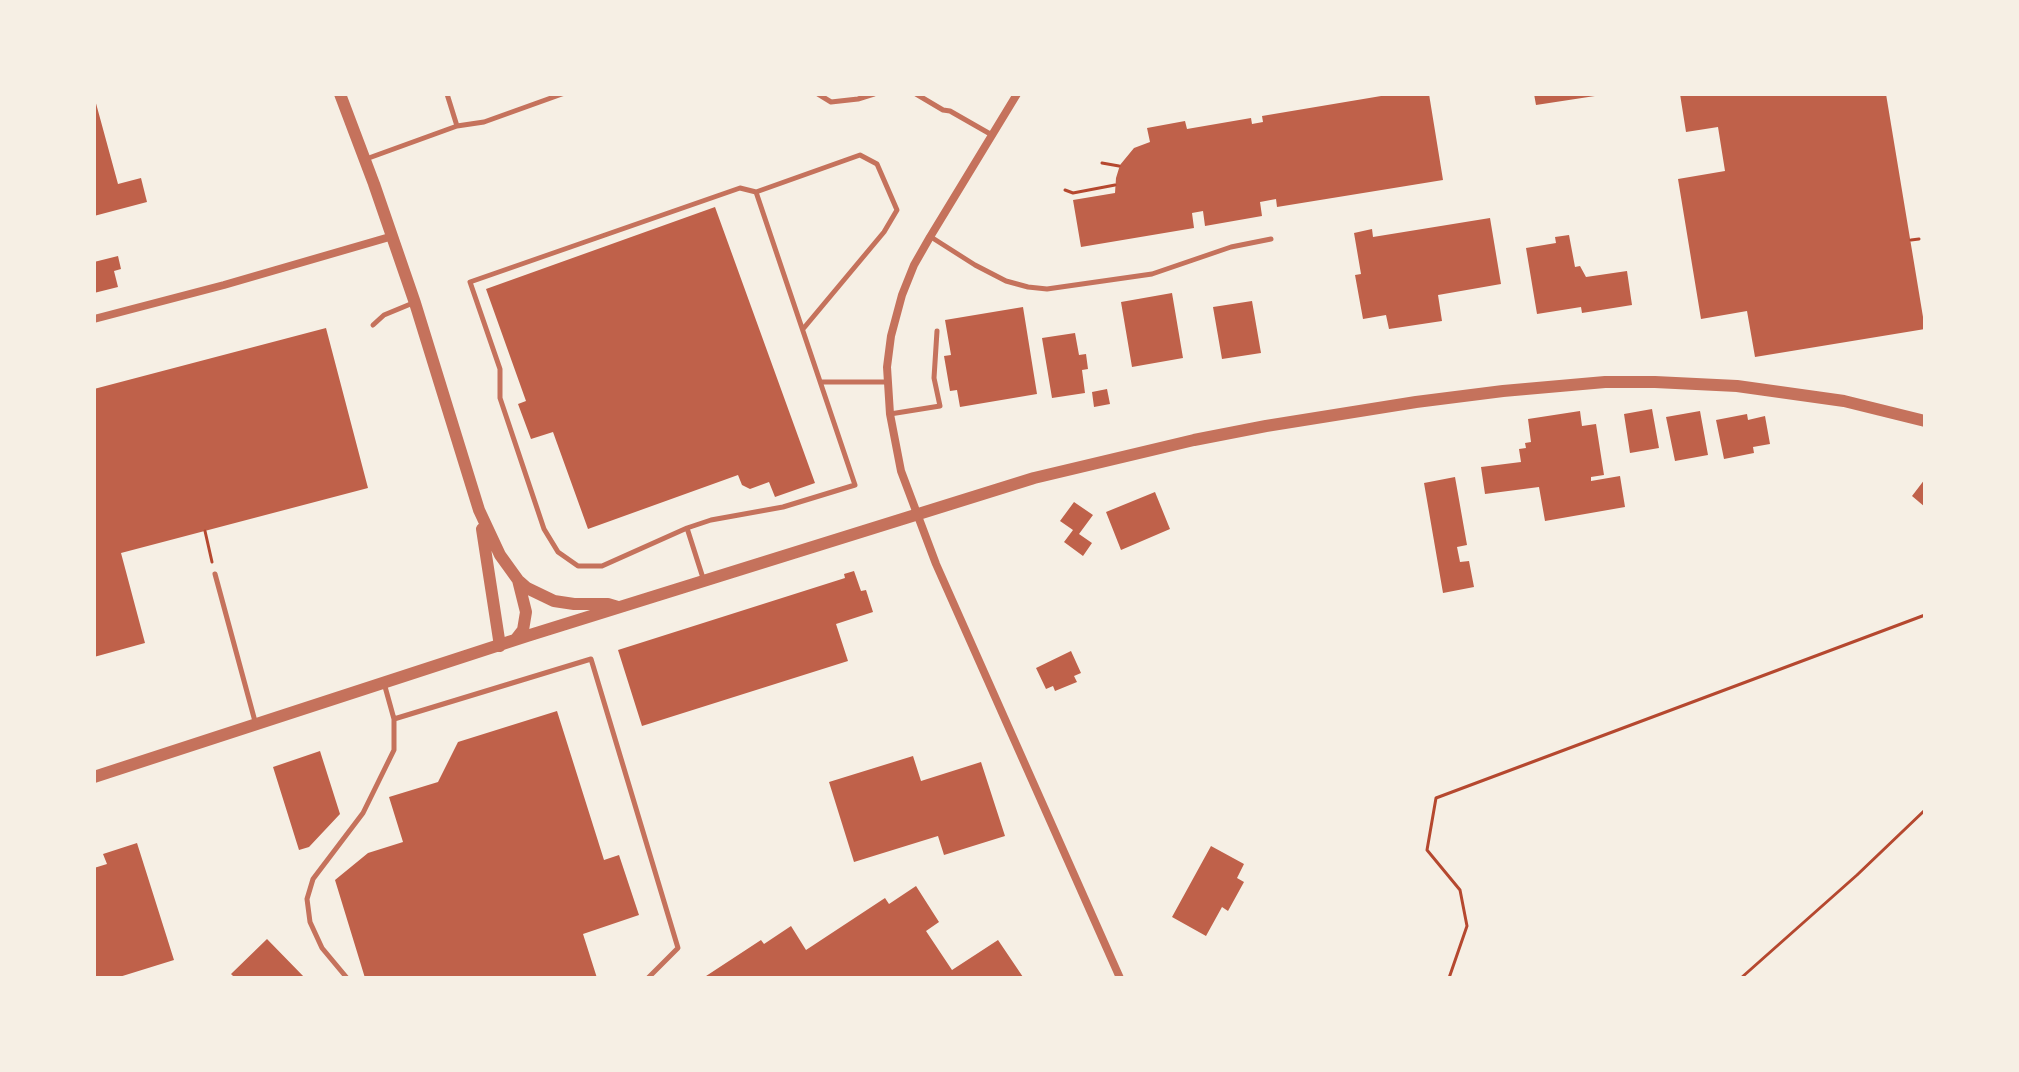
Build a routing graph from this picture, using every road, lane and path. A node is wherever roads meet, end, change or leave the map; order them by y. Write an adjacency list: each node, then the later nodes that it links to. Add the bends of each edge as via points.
1 (340, 94): 10 (street)
2 (447, 94): 8 (lane)
3 (562, 94): 8 (lane, via 484,122)
4 (818, 94): 5 (lane, via 831,102)
5 (874, 94)
6 (916, 94): 9 (lane)
7 (1017, 94): 9 (street)
8 (457, 126): 10 (lane)
9 (992, 135): 17 (street)
10 (365, 160): 16 (street)
11 (1102, 163): 12 (path)
12 (1119, 166)
13 (1115, 185): 14 (path)
14 (1065, 190)
15 (756, 192): 24 (lane); 24 (lane, via 860,155 877,164 897,210); 32 (lane, via 740,188 470,282 500,369 500,398 544,529 558,552 578,566 602,566)
16 (393, 236): 21 (street); 22 (street)
17 (930, 237): 18 (lane, via 1006,281 1047,289 1152,274); 27 (street, via 899,305)
18 (1271, 239)
19 (1919, 239): 20 (path)
20 (1911, 240)
21 (415, 303): 23 (lane); 30 (street)
22 (94, 319)
23 (373, 325)
24 (803, 329): 26 (lane)
25 (937, 331): 28 (lane, via 934,378 940,406)
26 (821, 382): 27 (lane); 32 (lane, via 855,485)
27 (887, 382): 28 (street)
28 (890, 414): 31 (street)
29 (1925, 421): 31 (street, via 1844,401 1713,384 1605,382 1503,391 1194,440 1034,478)
30 (479, 510): 35 (street); 40 (street)
31 (916, 514): 36 (street); 48 (street)
32 (687, 528): 36 (lane)
33 (205, 531): 34 (path)
34 (215, 574): 43 (lane)
35 (518, 580): 37 (street, via 554,601); 39 (street, via 525,623)
36 (704, 581): 37 (street)
37 (621, 608): 39 (street)
38 (1925, 615): 49 (path, via 1436,798 1427,850 1460,890 1467,926)
39 (514, 641): 40 (street)
40 (500, 646): 41 (street)
41 (383, 682): 42 (lane); 43 (street)
42 (394, 719): 46 (lane, via 394,750 363,813 313,879 307,899 322,948); 47 (lane, via 591,659 678,948)
43 (256, 726): 44 (street)
44 (94, 777)
45 (1925, 810): 50 (path)
46 (347, 978)
47 (648, 978)
48 (1120, 978)
49 (1449, 978)
50 (1741, 978)

